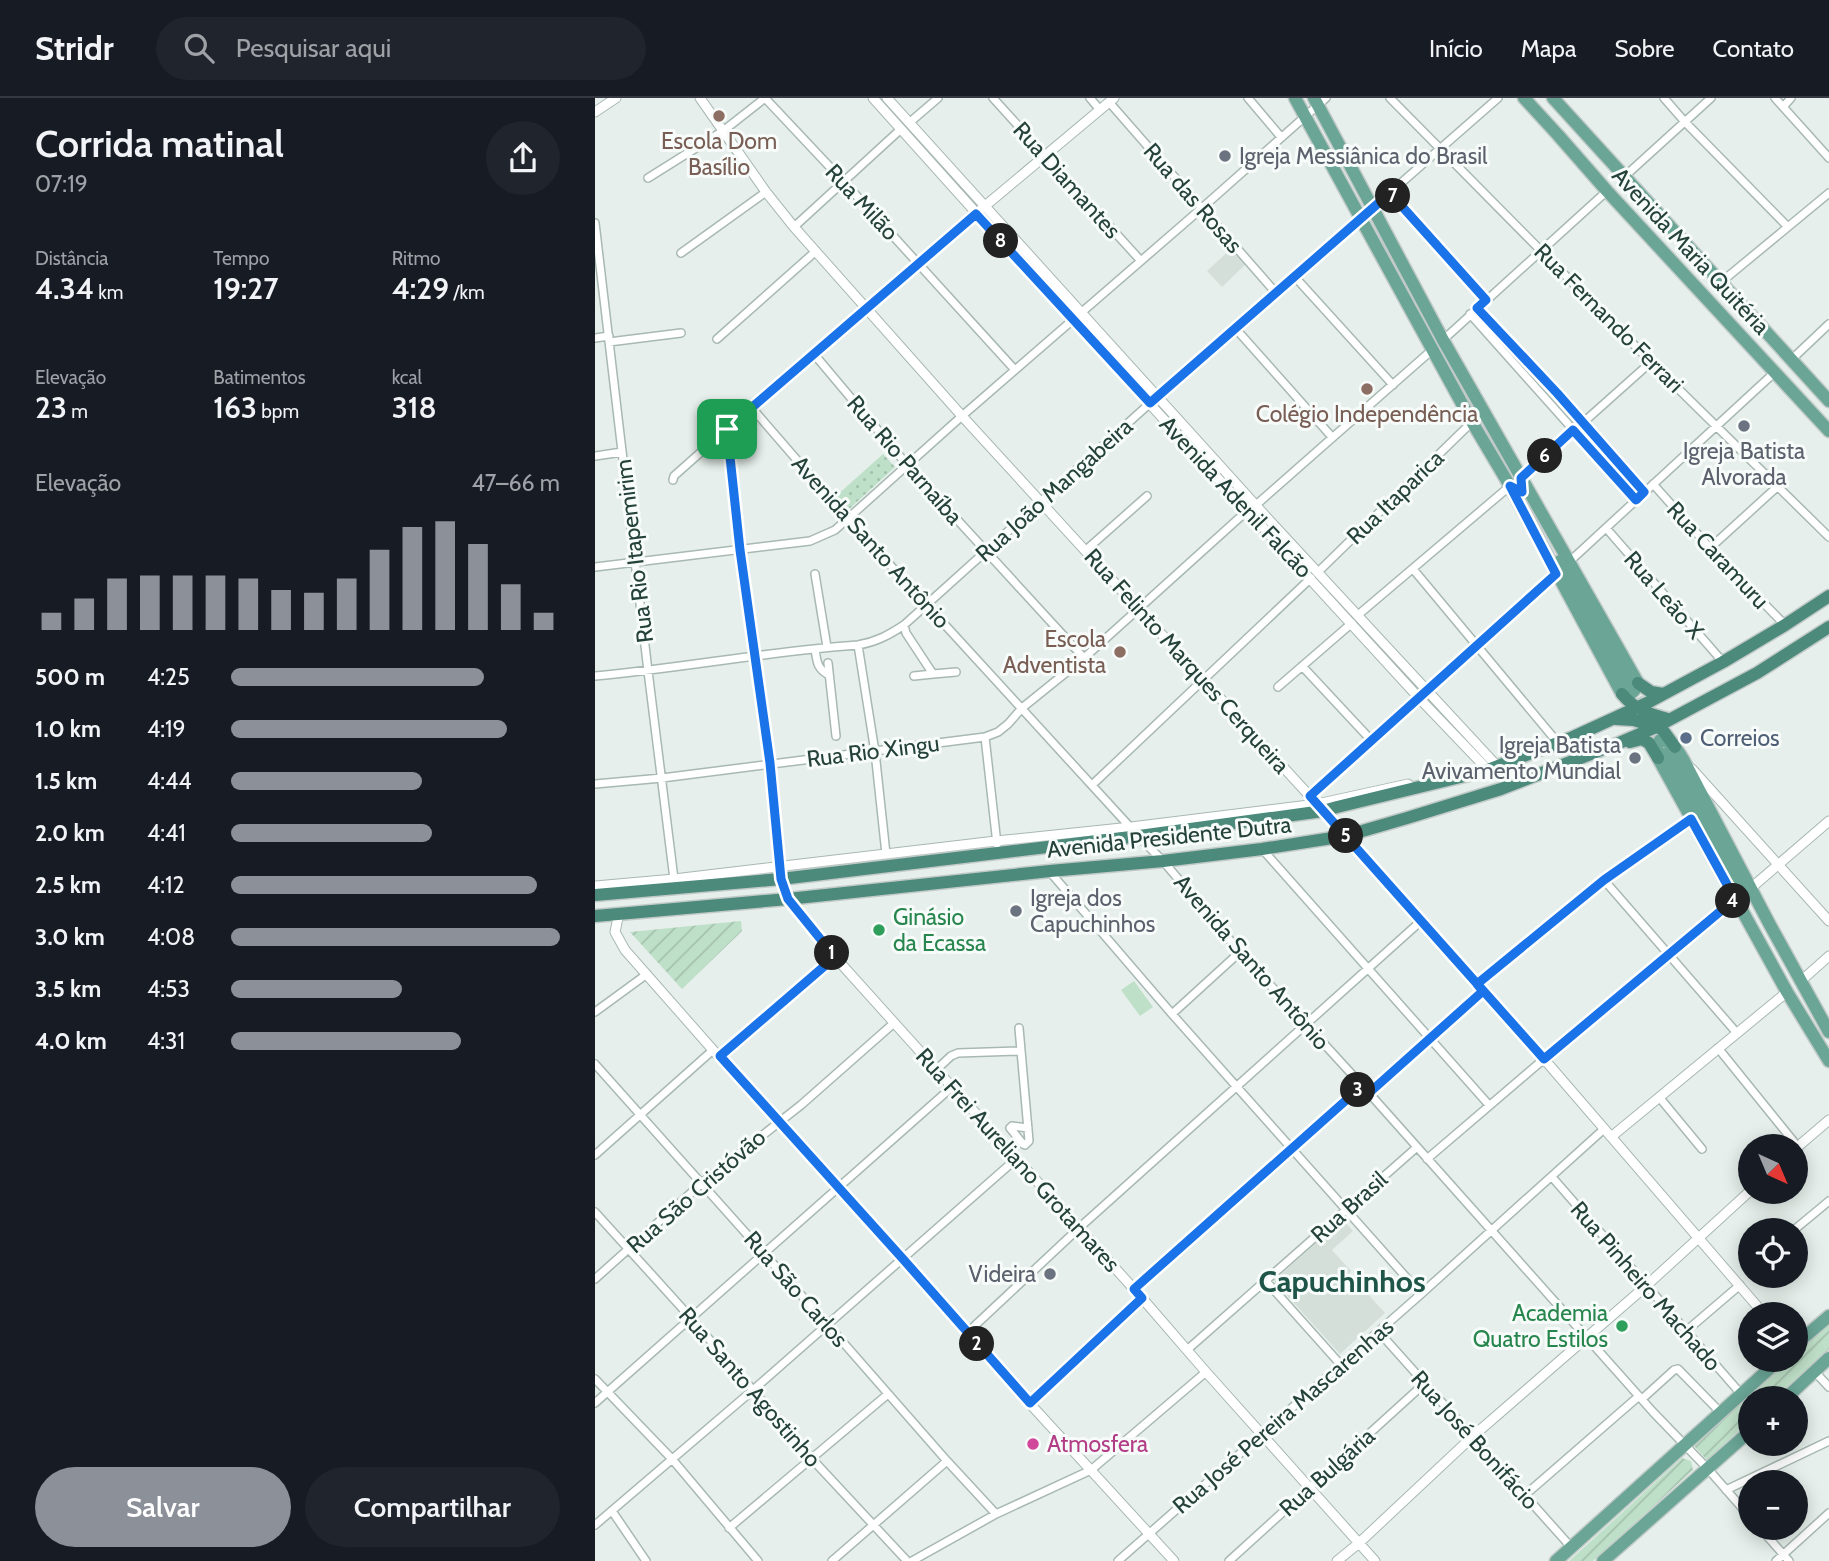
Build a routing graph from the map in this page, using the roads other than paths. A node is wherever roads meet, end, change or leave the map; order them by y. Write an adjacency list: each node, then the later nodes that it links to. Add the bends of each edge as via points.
1 (616, 98): 23 (street)
2 (700, 98): 27 (street, Rua Felinto Marques Cerqueira)
3 (765, 98): 27 (street); 35 (street, Rua Milão)
4 (873, 98): 26 (street, Avenida Adenil Falcão)
5 (887, 98): 26 (street, Avenida Adenil Falcão)
6 (938, 98): 26 (street)
7 (993, 98): 31 (street, Rua Diamantes)
8 (1090, 98): 22 (street)
9 (1248, 98): 28 (street)
10 (1295, 98): 24 (main road)
11 (1390, 98): 30 (street, Rua Fernando Ferrari)
12 (1498, 98): 30 (street, Rua João Mangabeira)
13 (1524, 98): 36 (main road, Avenida Maria Quitéria)
14 (1553, 98): 33 (main road, Avenida Maria Quitéria)
15 (1664, 98): 25 (street)
16 (1711, 98): 25 (street)
17 (1775, 98): 21 (street)
18 (1791, 98): 21 (street)
19 (1112, 100): 22 (street); 41 (street, Rua das Rosas)
20 (1319, 101): 24 (street); 42 (main road)
21 (1783, 107): 32 (street)
22 (1100, 110): 31 (street)
23 (595, 112)
24 (1305, 117): 28 (street); 44 (main road)
25 (1685, 122): 33 (street); 46 (street)
26 (905, 126): 29 (street, Avenida Adenil Falcão); 35 (street)
27 (723, 131): 34 (street); 37 (street, Rua Felinto Marques Cerqueira)
28 (1281, 137): 41 (street)
29 (922, 145): 40 (street, Avenida Adenil Falcão); 43 (street, Avenida Adenil Falcão)
30 (1440, 149): 38 (street, Rua João Mangabeira); 50 (street, Rua Fernando Ferrari)
31 (1046, 156): 40 (street); 52 (street, Rua Diamantes)
32 (1829, 158)
33 (1623, 177): 56 (main road, Avenida Maria Quitéria)
34 (648, 178)
35 (844, 182): 47 (street); 53 (street, Rua Milão)
36 (1607, 191): 50 (street); 77 (main road, Avenida Maria Quitéria)
37 (767, 192): 47 (street, Rua Felinto Marques Cerqueira); 51 (street)
38 (1390, 193): 42 (street, Rua João Mangabeira); 59 (street)
39 (1829, 193): 46 (street)
40 (985, 206): 43 (street); 54 (street, Avenida Adenil Falcão)
41 (1202, 208): 52 (street); 58 (street, Rua das Rosas)
42 (1373, 208): 44 (street, Rua João Mangabeira); 71 (main road)
43 (976, 214): 53 (street); 57 (street, Avenida Adenil Falcão)
44 (1361, 219): 55 (street, Rua João Mangabeira); 72 (main road)
45 (595, 223): 48 (street, Rua Rio Itapemirim)
46 (1787, 226): 56 (street)
47 (794, 227): 49 (street, Rua Felinto Marques Cerqueira)
48 (596, 237): 69 (street, Rua Rio Itapemirim)
49 (816, 251): 61 (street, Rua Felinto Marques Cerqueira); 70 (street)
50 (1542, 251): 59 (street); 75 (street, Rua Fernando Ferrari)
51 (681, 253)
52 (1141, 261): 62 (street)
53 (919, 264): 61 (street); 76 (street, Rua Milão)
54 (1048, 276): 57 (street); 62 (street, Avenida Adenil Falcão)
55 (1295, 277): 58 (street, Rua João Mangabeira); 78 (street)
56 (1720, 283): 74 (main road, Avenida Maria Quitéria)
57 (1040, 284): 64 (street, Avenida Adenil Falcão)
58 (1276, 293): 66 (street, Rua João Mangabeira)
59 (1486, 300): 60 (street)
60 (1477, 308): 63 (street); 79 (street)
61 (866, 309): 73 (street); 85 (street, Rua Felinto Marques Cerqueira)
62 (1081, 313): 64 (street); 80 (street, Avenida Adenil Falcão)
63 (1470, 314): 71 (street); 81 (street)
64 (1074, 320): 76 (street); 83 (street, Avenida Adenil Falcão)
65 (1829, 324): 74 (street)
66 (1236, 328): 80 (street, Rua João Mangabeira); 92 (street)
67 (681, 333): 69 (street)
68 (595, 338): 69 (street)
69 (609, 339): 93 (street, Rua Rio Itapemirim)
70 (716, 339)
71 (1443, 340): 99 (main road)
72 (1432, 350): 78 (street); 86 (main road)
73 (814, 354): 84 (street); 95 (street, Rua Rio Parnaíba)
74 (1791, 360): 82 (main road, Avenida Maria Quitéria)
75 (1651, 362): 87 (street); 88 (street, Rua Fernando Ferrari)
76 (1015, 370): 85 (street)
77 (1774, 373): 88 (street); 91 (main road, Avenida Maria Quitéria)
78 (1392, 385): 92 (street)
79 (1557, 393): 81 (street); 87 (street)
80 (1158, 396): 83 (street, Rua João Mangabeira); 96 (street, Avenida Adenil Falcão)
81 (1548, 401): 90 (street)
82 (1829, 401)
83 (1150, 403): 96 (street, Avenida Adenil Falcão); 104 (street, Rua João Mangabeira)
84 (752, 408): 89 (street); 106 (street, Avenida Santo Antônio)
85 (962, 416): 95 (street); 104 (street, Rua Felinto Marques Cerqueira)
86 (1472, 422): 99 (main road); 119 (street, Rua Itaparica)
87 (1582, 422): 90 (street); 101 (street)
88 (1717, 426): 98 (street); 100 (street, Rua Fernando Ferrari)
89 (727, 429): 97 (street); 110 (street, Rua Frei Aureliano Grotamares)
90 (1573, 430): 99 (street); 103 (street)
91 (1829, 432)
92 (1332, 437): 105 (street)
93 (622, 452): 94 (street); 113 (street, Rua Rio Itapemirim)
94 (595, 456)
95 (908, 466): 106 (street); 112 (street, Rua Rio Parnaíba)
96 (1217, 470): 105 (street, Avenida Adenil Falcão)
97 (673, 480)
98 (1653, 484): 101 (street); 109 (street, Rua Caramuru)
99 (1518, 486): 114 (main road); 116 (street); 117 (main road); 144 (main road)
100 (1777, 487): 108 (street, Rua Fernando Ferrari); 109 (street)
101 (1644, 492): 103 (street)
102 (1147, 496): 111 (street)
103 (1636, 500): 107 (street)
104 (1041, 501): 111 (street, Rua Felinto Marques Cerqueira); 112 (street, Rua João Mangabeira)
105 (1252, 508): 119 (street, Avenida Adenil Falcão); 122 (street)
106 (848, 519): 110 (street, via 810,541); 121 (street, Avenida Santo Antônio)
107 (1606, 528): 114 (street); 133 (street, Rua Leão X)
108 (1829, 537)
109 (1710, 548): 125 (street, Rua Caramuru)
110 (740, 550): 113 (street); 131 (street, Rua Frei Aureliano Grotamares)
111 (1086, 550): 122 (street, Rua Felinto Marques Cerqueira)
112 (986, 551): 121 (street, Rua João Mangabeira); 132 (street, Rua Rio Parnaíba)
113 (636, 562): 115 (street); 136 (street, Rua Rio Itapemirim)
114 (1569, 562): 144 (main road)
115 (595, 567)
116 (1413, 569): 123 (street); 129 (street)
117 (1556, 574): 129 (street); 144 (main road)
118 (815, 575): 128 (street)
119 (1315, 575): 123 (street, Avenida Adenil Falcão); 142 (street, Rua Itaparica)
120 (1829, 596): 125 (highway, Avenida Presidente Dutra)
121 (927, 604): 124 (street, Rua João Mangabeira); 147 (street, Avenida Santo Antônio)
122 (1137, 608): 132 (street); 142 (street, Rua Felinto Marques Cerqueira)
123 (1355, 619): 135 (street); 145 (street, Avenida Adenil Falcão)
124 (904, 625): 127 (street, Rua João Mangabeira); 138 (street)
125 (1785, 625): 133 (highway, Avenida Presidente Dutra)
126 (1829, 628): 149 (highway, Avenida Presidente Dutra)
127 (858, 645): 128 (street, Rua João Mangabeira); 158 (street)
128 (827, 647): 130 (street, Rua João Mangabeira)
129 (1477, 647): 145 (street); 156 (street)
130 (815, 649): 131 (street, Rua João Mangabeira); 139 (street, via 818,666)
131 (754, 655): 136 (street, Rua João Mangabeira); 161 (street, Rua Frei Aureliano Grotamares)
132 (1084, 657): 147 (street)
133 (1723, 662): 146 (highway, Avenida Presidente Dutra)
134 (828, 663): 139 (street)
135 (1302, 666): 143 (street); 155 (street)
136 (648, 671): 140 (street, Rua João Mangabeira); 163 (street, Rua Rio Itapemirim)
137 (956, 672): 138 (street)
138 (933, 674): 141 (street)
139 (829, 675): 153 (street)
140 (595, 676)
141 (914, 676)
142 (1203, 680): 165 (street, Rua Itaparica); 166 (street, Rua Felinto Marques Cerqueira)
143 (1278, 687)
144 (1630, 687): 146 (highway); 148 (highway); 150 (highway)
145 (1422, 694): 155 (street); 162 (street, Avenida Adenil Falcão)
146 (1663, 694): 148 (highway, Avenida Presidente Dutra)
147 (1022, 708): 154 (street, via 1008,724); 165 (street, Avenida Santo Antônio)
148 (1636, 708): 150 (highway, Avenida Presidente Dutra); 151 (highway)
149 (1682, 713): 151 (highway, Avenida Presidente Dutra); 159 (highway)
150 (1612, 718): 152 (highway); 156 (highway, Avenida Presidente Dutra)
151 (1668, 719): 152 (highway, Avenida Presidente Dutra)
152 (1656, 727): 157 (highway, Avenida Presidente Dutra); 159 (highway, via 1665,732)
153 (836, 736)
154 (985, 737): 158 (street, Rua Rio Xingu); 171 (street)
155 (1371, 740): 166 (street)
156 (1558, 743): 162 (highway, Avenida Presidente Dutra)
157 (1619, 743): 159 (highway, via 1642,739); 170 (highway, Avenida Presidente Dutra, via 1501,789)
158 (875, 752): 161 (street, Rua Rio Xingu); 173 (street)
159 (1667, 752): 160 (main road); 167 (main road); 180 (main road)
160 (1683, 759): 176 (street); 187 (main road)
161 (770, 763): 163 (street, Rua Rio Xingu); 177 (street, Rua Frei Aureliano Grotamares)
162 (1490, 769): 166 (highway, Avenida Presidente Dutra)
163 (662, 778): 164 (street, Rua Rio Xingu); 181 (street, Rua Rio Itapemirim)
164 (595, 784)
165 (1092, 785): 169 (street, Avenida Santo Antônio)
166 (1316, 804): 169 (highway, Avenida Presidente Dutra); 170 (street, Rua Felinto Marques Cerqueira)
167 (1691, 819): 183 (street); 190 (main road)
168 (1829, 821): 176 (street)
169 (1135, 832): 171 (highway, Avenida Presidente Dutra); 175 (street, Avenida Santo Antônio)
170 (1345, 836): 172 (highway, Avenida Presidente Dutra); 194 (street, Rua Felinto Marques Cerqueira)
171 (997, 846): 174 (highway, Avenida Presidente Dutra)
172 (1262, 849): 175 (highway, Avenida Presidente Dutra); 201 (street)
173 (886, 853): 174 (street, Avenida Presidente Dutra); 178 (street, Avenida Presidente Dutra)
174 (949, 853): 178 (highway, Avenida Presidente Dutra)
175 (1163, 861): 179 (highway, Avenida Presidente Dutra); 197 (street, Avenida Santo Antônio)
176 (1778, 864): 187 (street); 195 (street)
177 (779, 865): 178 (street, Avenida Presidente Dutra); 182 (street, Rua Frei Aureliano Grotamares); 184 (street, Avenida Presidente Dutra)
178 (839, 865): 182 (highway, Avenida Presidente Dutra)
179 (1050, 871): 189 (highway, Avenida Presidente Dutra); 207 (street)
180 (1731, 873): 193 (main road); 196 (main road)
181 (674, 879): 184 (street, Avenida Presidente Dutra); 185 (street, Avenida Presidente Dutra)
182 (781, 879): 184 (highway, Avenida Presidente Dutra); 189 (street, Rua Frei Aureliano Grotamares)
183 (1604, 880): 198 (street); 204 (street)
184 (700, 881): 188 (highway, Avenida Presidente Dutra)
185 (628, 883): 186 (street, Avenida Presidente Dutra); 188 (highway)
186 (595, 886)
187 (1751, 888): 193 (main road)
188 (595, 893)
189 (788, 899): 191 (highway, Avenida Presidente Dutra); 200 (street, Rua Frei Aureliano Grotamares)
190 (1735, 899): 196 (main road); 198 (street)
191 (619, 913): 192 (highway, Avenida Presidente Dutra); 202 (street, via 617,938)
192 (598, 918)
193 (1767, 920): 203 (main road)
194 (1421, 921): 201 (street); 204 (street, Rua Felinto Marques Cerqueira)
195 (1829, 921)
196 (1753, 929): 205 (main road)
197 (1240, 952): 207 (street); 209 (street, Avenida Santo Antônio)
198 (1668, 954): 211 (street); 217 (street)
199 (1829, 956): 203 (street)
200 (835, 957): 208 (street, Rua Frei Aureliano Grotamares); 216 (street)
201 (1369, 968): 209 (street); 213 (street)
202 (647, 974): 206 (street); 216 (street)
203 (1801, 980): 212 (main road)
204 (1480, 987): 213 (street); 217 (street, Rua Felinto Marques Cerqueira)
205 (1787, 992): 211 (street); 218 (main road)
206 (595, 1012)
207 (1172, 1014): 221 (street)
208 (894, 1023): 220 (street, Rua Frei Aureliano Grotamares); 229 (street, Rua São Cristóvão)
209 (1306, 1025): 221 (street); 222 (street, Avenida Santo Antônio)
210 (1019, 1028): 215 (street)
211 (1736, 1032): 214 (street)
212 (1829, 1032)
213 (1431, 1038): 224 (street); 226 (street)
214 (1718, 1048): 225 (street); 232 (street)
215 (1020, 1051): 220 (street, via 958,1053); 230 (street)
216 (716, 1053): 227 (street); 229 (street)
217 (1544, 1059): 226 (street); 231 (street, Rua Felinto Marques Cerqueira)
218 (1829, 1061)
219 (595, 1063): 227 (street, Rua São Carlos)
220 (936, 1070): 223 (street, Rua Frei Aureliano Grotamares)
221 (1237, 1086): 235 (street); 249 (street)
222 (1362, 1086): 224 (street, Avenida Santo Antônio); 235 (street)
223 (952, 1087): 239 (street, Rua Frei Aureliano Grotamares); 243 (street)
224 (1369, 1093): 236 (street, Avenida Santo Antônio)
225 (1659, 1097): 233 (street); 237 (street)
226 (1489, 1105): 240 (street)
227 (640, 1114): 238 (street); 242 (street, Rua São Carlos)
228 (1829, 1120): 234 (street)
229 (778, 1122): 242 (street, Rua São Cristóvão); 243 (street)
230 (1028, 1128)
231 (1604, 1129): 233 (street, Rua Felinto Marques Cerqueira); 241 (street, Rua José Pereira Mascarenhas)
232 (1786, 1134)
233 (1611, 1137): 251 (street, Rua Felinto Marques Cerqueira)
234 (1808, 1138)
235 (1292, 1148): 246 (street); 261 (street)
236 (1416, 1148): 240 (street, Avenida Santo Antônio); 246 (street, Rua Brasil)
237 (1702, 1149)
238 (595, 1155)
239 (1016, 1159): 249 (street, Rua Frei Aureliano Grotamares); 254 (street)
240 (1427, 1159): 250 (street, Avenida Santo Antônio)
241 (1552, 1177): 250 (street, Rua José Pereira Mascarenhas); 258 (street, Rua Pinheiro Machado)
242 (702, 1182): 252 (street, Rua São Cristóvão); 253 (street, Rua São Carlos)
243 (838, 1187): 253 (street); 254 (street)
244 (1829, 1201): 248 (street)
245 (1738, 1202): 251 (street)
246 (1347, 1209): 256 (street, Rua Brasil); 262 (street)
247 (595, 1212): 252 (street, Rua Santo Agostinho)
248 (1808, 1218)
249 (1079, 1228): 261 (street, Rua Frei Aureliano Grotamares); 270 (street)
250 (1492, 1231): 262 (street, Rua José Pereira Mascarenhas); 272 (street, Avenida Santo Antônio)
251 (1699, 1237): 257 (street, Rua Felinto Marques Cerqueira); 258 (street)
252 (628, 1249): 255 (street, Rua São Cristóvão); 266 (street, Rua Santo Agostinho)
253 (763, 1253): 266 (street); 267 (street, Rua São Carlos)
254 (903, 1259): 267 (street); 270 (street)
255 (595, 1279)
256 (1266, 1281): 273 (street, Rua Brasil); 275 (street)
257 (1738, 1283)
258 (1646, 1286): 269 (street, Rua Pinheiro Machado); 272 (street)
259 (1738, 1287): 269 (street)
260 (1743, 1288): 264 (street, Rua Felinto Marques Cerqueira)
261 (1134, 1289): 263 (street, Rua Frei Aureliano Grotamares)
262 (1422, 1294): 268 (street, Rua José Pereira Mascarenhas)
263 (1142, 1298): 273 (street, Rua Frei Aureliano Grotamares); 291 (street)
264 (1755, 1302)
265 (1829, 1316): 271 (main road)
266 (691, 1318): 284 (street, Rua Santo Agostinho); 285 (street)
267 (827, 1324): 284 (street); 287 (street, Rua São Carlos)
268 (1378, 1332): 275 (street, Rua José Pereira Mascarenhas); 280 (street, Rua José Bonifácio)
269 (1685, 1332): 286 (street, Rua Pinheiro Machado)
270 (967, 1333): 291 (street)
271 (1808, 1334)
272 (1587, 1337): 288 (street, Avenida Santo Antônio); 294 (street)
273 (1187, 1350): 277 (street, Rua Frei Aureliano Grotamares)
274 (1829, 1358): 276 (main road)
275 (1341, 1365): 293 (street, Rua José Pereira Mascarenhas)
276 (1815, 1371): 282 (main road); 283 (street)
277 (1206, 1372): 293 (street, Rua Frei Aureliano Grotamares); 302 (street)
278 (1766, 1372): 281 (main road)
279 (595, 1378): 285 (street)
280 (1425, 1383): 294 (street, Rua José Bonifácio); 303 (street, Rua Bulgária)
281 (1751, 1386)
282 (1799, 1386)
283 (1829, 1387)
284 (753, 1390): 298 (street); 299 (street, Rua Santo Agostinho)
285 (607, 1392): 290 (street); 298 (street)
286 (1738, 1392)
287 (888, 1394): 299 (street); 300 (street, Rua São Carlos)
288 (1641, 1397): 292 (street, via 1678,1369); 297 (street, Avenida Santo Antônio); 305 (street)
289 (1738, 1398): 292 (main road)
290 (595, 1403)
291 (1030, 1403): 302 (street)
292 (1721, 1413): 297 (main road)
293 (1262, 1435): 303 (street, Rua Frei Aureliano Grotamares); 313 (street, Rua José Pereira Mascarenhas)
294 (1472, 1437): 305 (street, Rua José Bonifácio); 315 (street)
295 (1829, 1441): 304 (street)
296 (1738, 1442): 301 (main road)
297 (1684, 1445): 301 (street, Avenida Santo Antônio); 316 (main road)
298 (672, 1459): 307 (street); 312 (street)
299 (812, 1459): 311 (street, Rua Santo Agostinho); 312 (street)
300 (947, 1461): 309 (street, Rua São Carlos); 311 (street)
301 (1707, 1469): 304 (street, Avenida Santo Antônio); 329 (main road)
302 (1091, 1470): 309 (street); 313 (street)
303 (1309, 1488): 315 (street, Rua Frei Aureliano Grotamares); 325 (street, Rua Bulgária)
304 (1726, 1490): 306 (street, Avenida Santo Antônio)
305 (1525, 1495): 316 (street, Rua José Bonifácio)
306 (1738, 1504)
307 (612, 1511): 310 (street); 318 (street)
308 (1829, 1513): 317 (street)
309 (996, 1514): 322 (street)
310 (595, 1525)
311 (873, 1526): 320 (street); 321 (street, Rua Santo Agostinho)
312 (729, 1528): 319 (street)
313 (1149, 1534): 323 (street, Rua José Pereira Mascarenhas); 324 (street)
314 (1770, 1540): 317 (street)
315 (1359, 1543): 326 (street); 327 (street, Rua Frei Aureliano Grotamares)
316 (1571, 1547): 328 (main road)
317 (1786, 1558): 330 (street)
318 (646, 1561)
319 (758, 1561)
320 (832, 1561)
321 (907, 1561)
322 (912, 1561)
323 (1118, 1561)
324 (1174, 1561)
325 (1229, 1561)
326 (1337, 1561)
327 (1375, 1561)
328 (1556, 1561)
329 (1603, 1561)
330 (1776, 1561)

